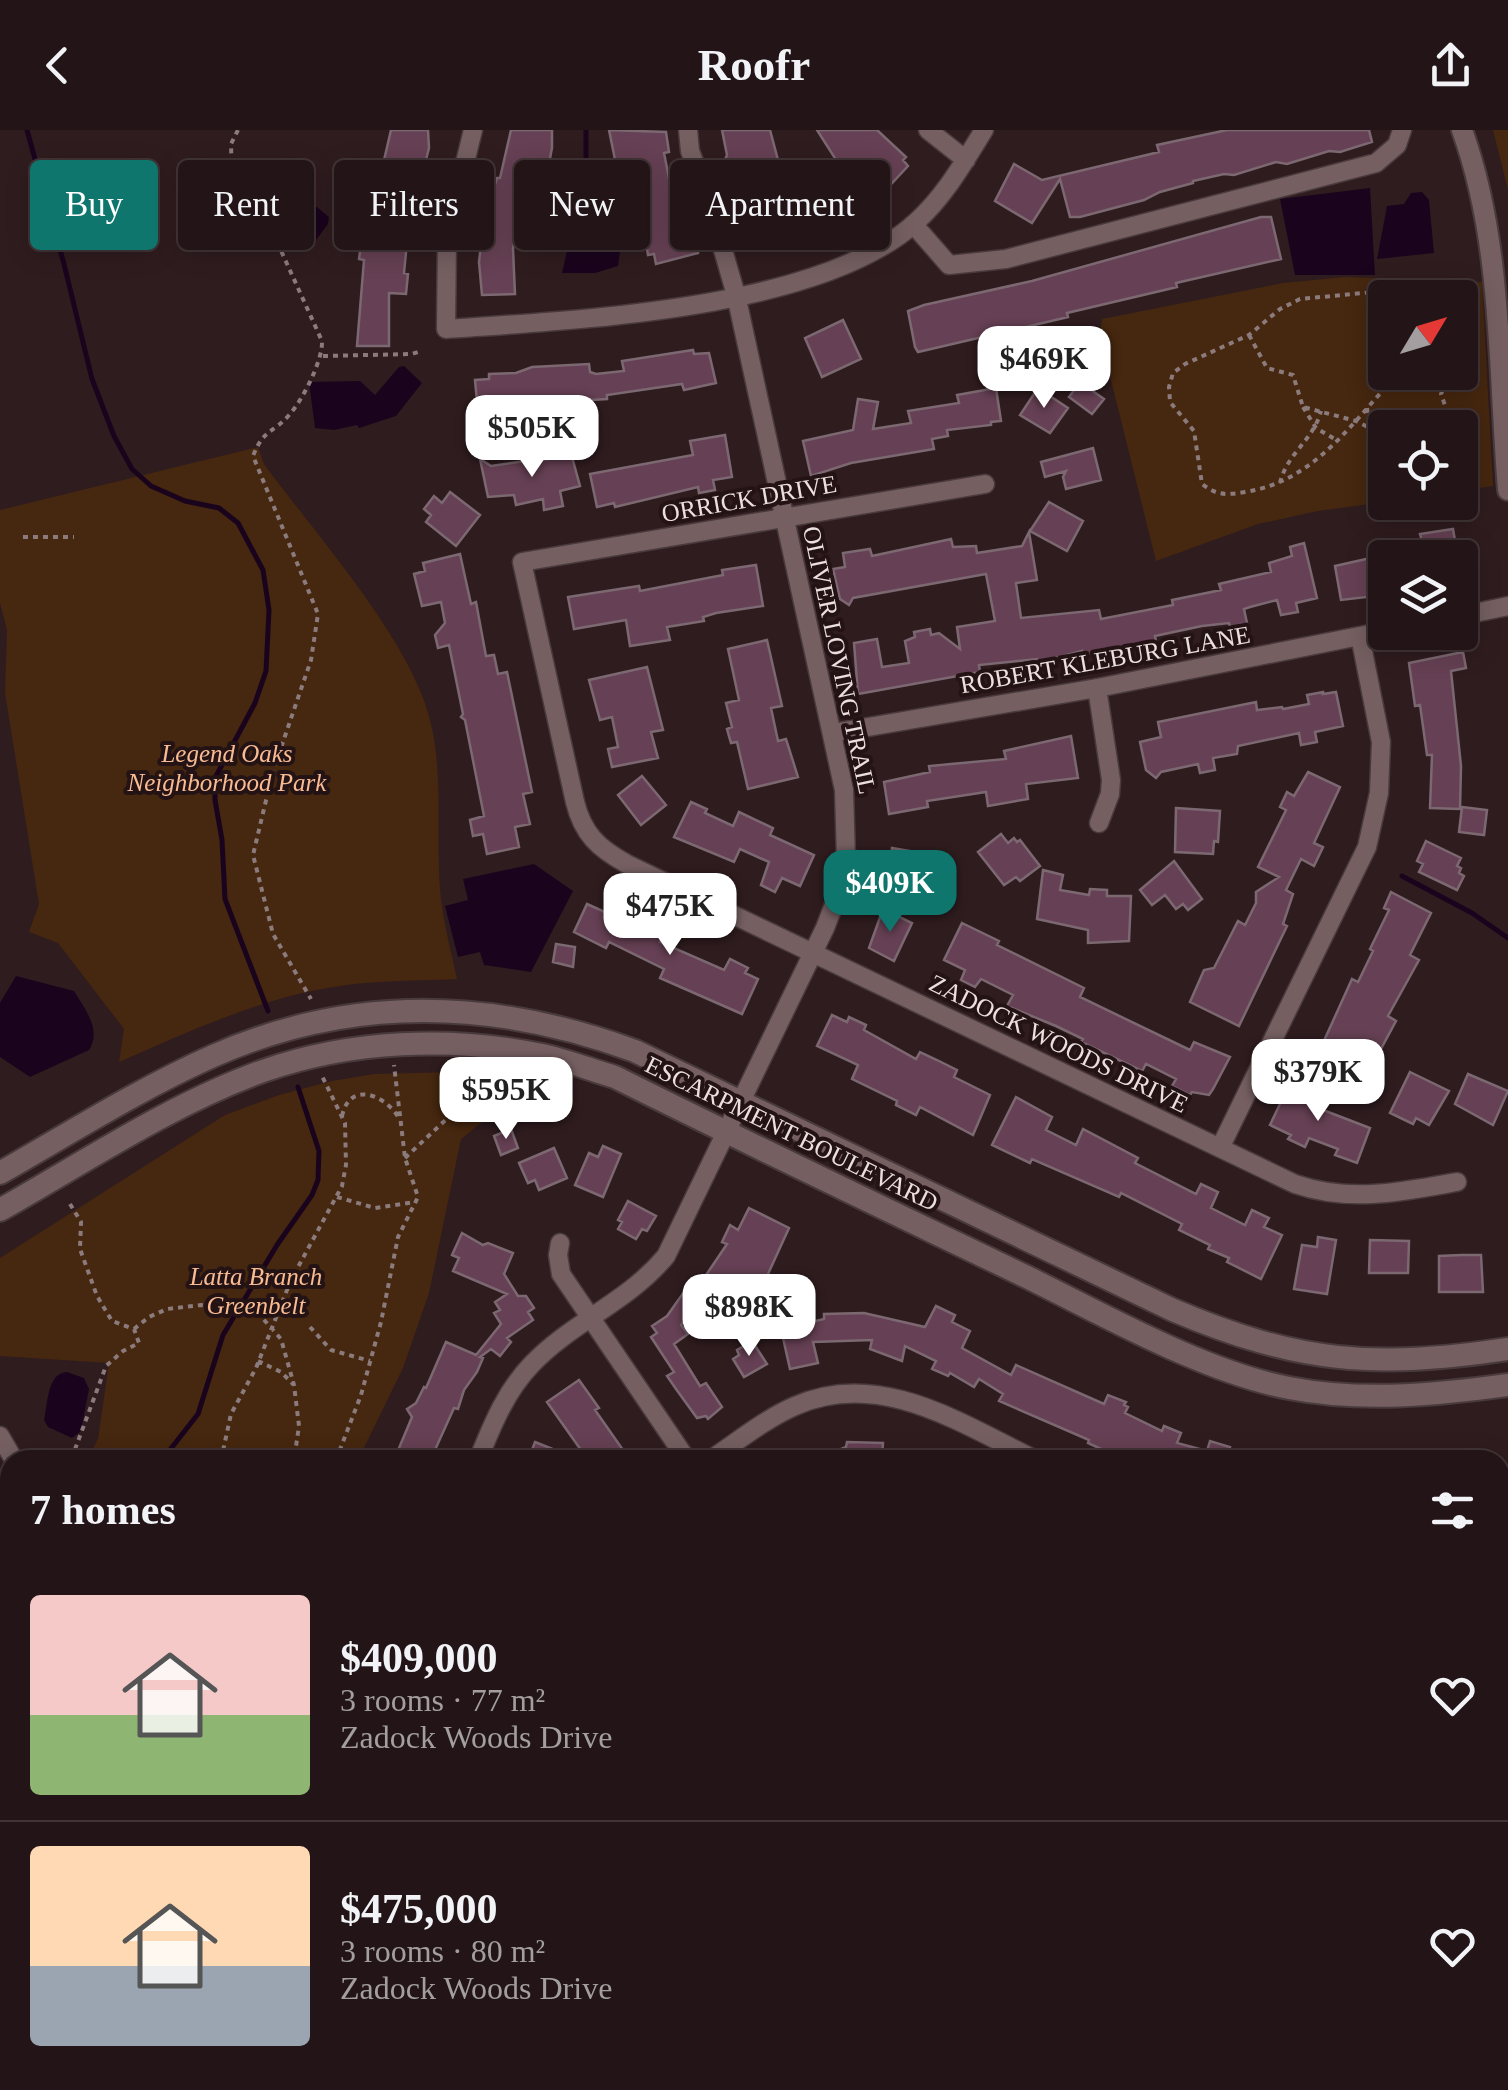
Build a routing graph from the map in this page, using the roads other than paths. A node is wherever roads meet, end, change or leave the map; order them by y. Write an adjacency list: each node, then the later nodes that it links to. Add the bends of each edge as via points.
1 (472, 130): 9 (street, via 448,236 446,329 590,319)
2 (688, 130): 9 (street, OLIVER LOVING TRAIL)
3 (928, 130): 7 (street)
4 (984, 130): 7 (street)
5 (1402, 130): 8 (street, via 1397,145 1376,163 1006,259 949,265)
6 (1462, 130): 11 (street, via 1488,242)
7 (966, 160): 8 (street)
8 (914, 224): 9 (street, via 847,266)
9 (736, 295): 12 (street, OLIVER LOVING TRAIL)
10 (985, 484): 12 (street, ORRICK DRIVE)
11 (1508, 490)
12 (784, 517): 13 (street, ORRICK DRIVE); 19 (street, OLIVER LOVING TRAIL)
13 (522, 562): 21 (street, ZADOCK WOODS DRIVE, via 575,802 590,838 604,852)
14 (1508, 606): 15 (street)
15 (1478, 612)
16 (1368, 634): 17 (street, ROBERT KLEBURG LANE)
17 (1360, 636): 18 (street, ROBERT KLEBURG LANE); 24 (street, via 1381,742 1380,793 1367,846)
18 (1097, 688): 19 (street, ROBERT KLEBURG LANE); 20 (street, via 1111,780)
19 (833, 733): 21 (street, OLIVER LOVING TRAIL, via 847,841 835,902)
20 (1099, 823)
21 (813, 952): 22 (street, OLIVER LOVING TRAIL); 24 (street, ZADOCK WOODS DRIVE)
22 (741, 1102): 23 (street, OLIVER LOVING TRAIL); 25 (main road, ESCARPMENT BOULEVARD, via 635,1051 544,1022 428,1009 366,1013 216,1054); 29 (main road, ESCARPMENT BOULEVARD)
23 (726, 1132): 27 (main road, ESCARPMENT BOULEVARD, via 615,1077 542,1056 411,1043 289,1063 234,1082); 30 (main road, ESCARPMENT BOULEVARD); 31 (street, OLIVER LOVING TRAIL, via 666,1256)
24 (1220, 1148): 26 (street, ZADOCK WOODS DRIVE, via 1332,1194 1376,1196)
25 (0, 1173)
26 (1457, 1182)
27 (0, 1210)
28 (560, 1242): 31 (street, via 561,1274)
29 (1103, 1276): 30 (main road); 33 (main road, ESCARPMENT BOULEVARD, via 1227,1333 1289,1351)
30 (1089, 1307): 35 (main road, ESCARPMENT BOULEVARD, via 1234,1372 1288,1388)
31 (591, 1320): 36 (street, OLIVER LOVING TRAIL, via 518,1380); 37 (street)
32 (1508, 1349): 33 (main road, ESCARPMENT BOULEVARD)
33 (1370, 1360): 35 (main road)
34 (1508, 1385): 35 (main road, ESCARPMENT BOULEVARD)
35 (1368, 1395)
36 (482, 1450)
37 (680, 1450)
38 (726, 1450): 39 (street, via 796,1405 853,1392 910,1402)
39 (1014, 1450)

